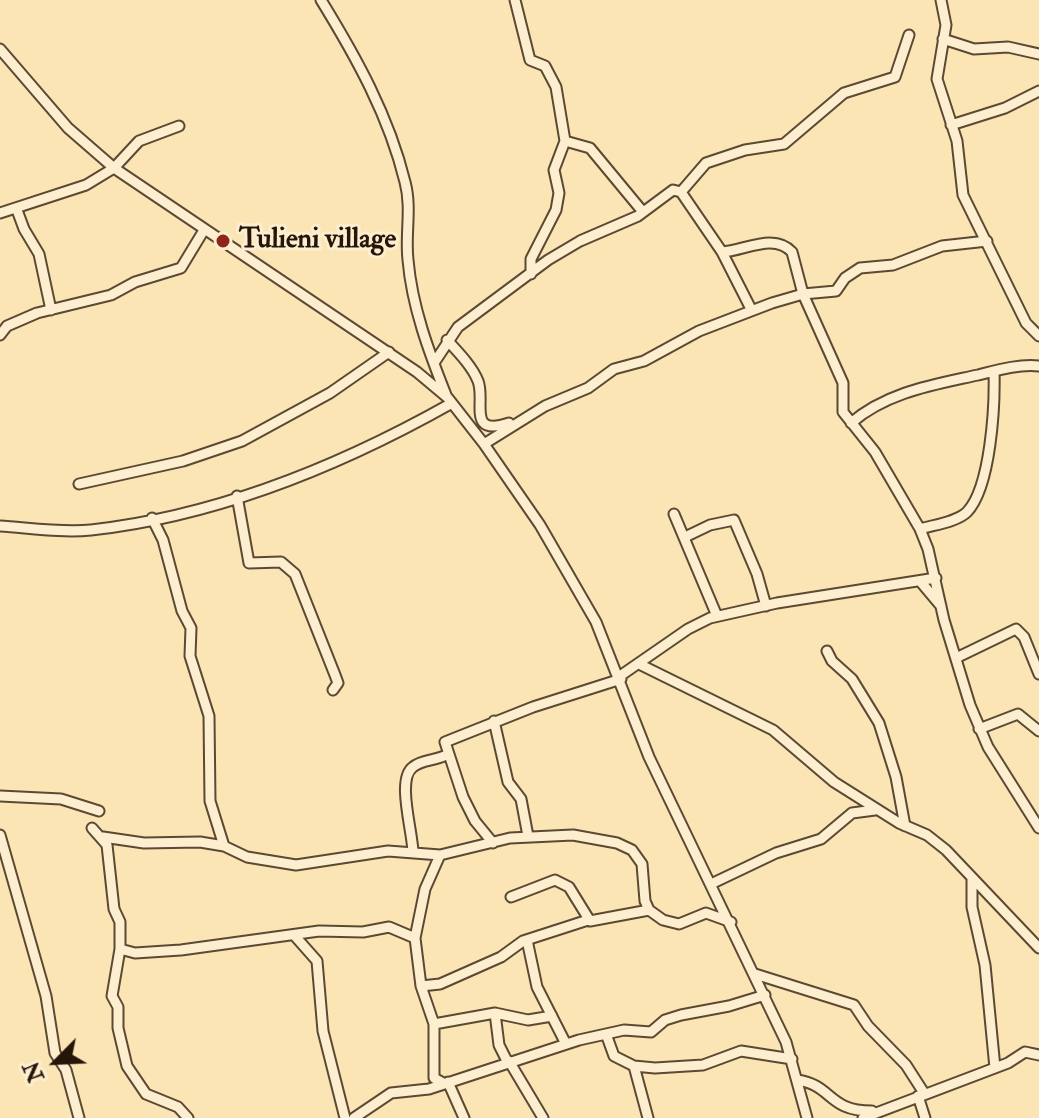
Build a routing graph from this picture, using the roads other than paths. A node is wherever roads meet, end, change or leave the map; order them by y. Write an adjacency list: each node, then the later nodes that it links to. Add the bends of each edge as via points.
1 (321, 0): 27 (street, via 390,131 407,192 407,259)
2 (515, 0): 11 (street, via 530,60 545,66 559,98)
3 (941, 0): 5 (street)
4 (909, 35): 13 (street, via 899,75 844,93 784,144 706,163)
5 (943, 39): 7 (street, via 974,49 1008,47); 9 (street, via 937,79)
6 (0, 49): 12 (street, via 68,128)
7 (1039, 54)
8 (1039, 91): 9 (street)
9 (951, 125): 18 (street, via 963,195)
10 (179, 126): 12 (street, via 139,141)
11 (565, 141): 15 (street, via 590,148); 20 (street, via 554,170 558,204 529,263)
12 (114, 168): 14 (street, via 86,185); 17 (street)
13 (681, 192): 15 (street, via 673,190); 19 (street)
14 (17, 210): 16 (street); 23 (street, via 41,259)
15 (643, 212): 20 (street, via 580,241)
16 (0, 213)
17 (204, 230): 23 (street, via 181,268 111,295); 28 (street)
18 (987, 241): 21 (street, via 942,246 893,265 860,268 836,291); 25 (street, via 1026,323)
19 (722, 252): 21 (street, via 757,244 788,247); 22 (street)
20 (531, 274): 26 (street)
21 (803, 294): 22 (street); 34 (street, via 840,376 841,409)
22 (751, 309): 33 (street, via 644,361 614,369 588,388)
23 (51, 310): 24 (street, via 7,326)
24 (0, 335)
25 (1039, 336)
26 (448, 339): 27 (street); 29 (street); 33 (street, via 476,376 483,421 497,427)
27 (427, 345): 29 (street)
28 (389, 352): 32 (street); 36 (street, via 330,393 242,441 183,461)
29 (434, 363): 32 (street)
30 (1039, 366): 31 (street)
31 (994, 371): 34 (street, via 916,387); 41 (street, via 993,434 974,501 961,516)
32 (450, 400): 35 (street); 37 (street, via 363,451)
33 (517, 422): 35 (street)
34 (851, 423): 41 (street, via 875,452)
35 (484, 444): 52 (street, via 563,562)
36 (79, 484)
37 (237, 496): 39 (street); 53 (street, via 249,563 281,562 295,574 338,683)
38 (674, 514): 42 (street)
39 (152, 518): 40 (street, via 88,530); 68 (street, via 191,628 190,656 209,716 210,801)
40 (0, 526)
41 (920, 529): 43 (street)
42 (685, 537): 45 (street, via 732,519); 47 (street)
43 (936, 578): 44 (street); 46 (street)
44 (920, 581): 45 (street); 46 (street)
45 (766, 606): 47 (street)
46 (941, 606): 49 (street)
47 (717, 616): 50 (street, via 688,629)
48 (827, 651): 61 (street, via 879,723)
49 (956, 658): 51 (street, via 1016,629); 55 (street)
50 (641, 665): 52 (street); 59 (street, via 773,730 817,770)
51 (1039, 674)
52 (620, 678): 54 (street); 72 (street, via 648,755)
53 (333, 690)
54 (494, 721): 57 (street, via 446,740); 65 (street)
55 (979, 729): 56 (street, via 1018,714); 63 (street)
56 (1039, 731)
57 (448, 754): 67 (street, via 474,818); 69 (street, via 413,766 406,774)
58 (0, 796): 60 (street, via 61,799)
59 (879, 810): 61 (street); 72 (street, via 852,813 821,839)
60 (99, 811)
61 (905, 826): 71 (street, via 936,842)
62 (92, 828): 66 (street)
63 (1039, 828)
64 (0, 835): 99 (street, via 46,996 55,1053 66,1070)
65 (528, 836): 67 (street); 74 (street, via 573,835 624,845 642,864)
66 (103, 837): 68 (street); 81 (street, via 120,922)
67 (493, 843): 70 (street)
68 (224, 846): 69 (street, via 282,865 388,851)
69 (413, 853): 70 (street)
70 (440, 855): 78 (street, via 425,889)
71 (972, 878): 80 (street); 94 (street)
72 (711, 884): 76 (street)
73 (511, 897): 75 (street, via 549,880 561,881)
74 (649, 910): 75 (street); 76 (street, via 675,924 706,913)
75 (588, 920): 79 (street)
76 (731, 922): 82 (street)
77 (294, 935): 78 (street, via 389,927); 81 (street, via 181,950); 101 (street, via 317,961 323,1031)
78 (415, 938): 83 (street)
79 (527, 940): 83 (street, via 440,984); 86 (street, via 537,987)
80 (1039, 948)
81 (120, 949): 100 (street, via 112,996 127,1066 146,1094 178,1107)
82 (755, 974): 84 (street); 97 (street, via 854,1005 906,1065)
83 (421, 986): 87 (street)
84 (765, 995): 88 (street, via 670,1018 651,1032); 91 (street)
85 (495, 1013): 86 (street, via 528,1020); 87 (street); 92 (street, via 499,1045)
86 (552, 1016): 89 (street)
87 (434, 1024): 96 (street, via 434,1078)
88 (606, 1034): 89 (street); 93 (street, via 614,1056)
89 (566, 1044): 92 (street)
90 (1039, 1055): 94 (street, via 1025,1052)
91 (792, 1059): 93 (street, via 741,1051 703,1065); 95 (street)
92 (508, 1061): 96 (street); 104 (street)
93 (634, 1066): 105 (street)
94 (995, 1068): 97 (street)
95 (797, 1080): 98 (street, via 819,1088 842,1108); 106 (street)
96 (446, 1083): 102 (street, via 391,1093); 103 (street)
97 (921, 1095): 98 (street); 108 (street)
98 (880, 1111): 107 (street)
99 (79, 1118)
100 (188, 1118)
101 (345, 1118)
102 (354, 1118)
103 (464, 1118)
104 (543, 1118)
105 (648, 1118)
106 (807, 1118)
107 (863, 1118)
108 (925, 1118)

